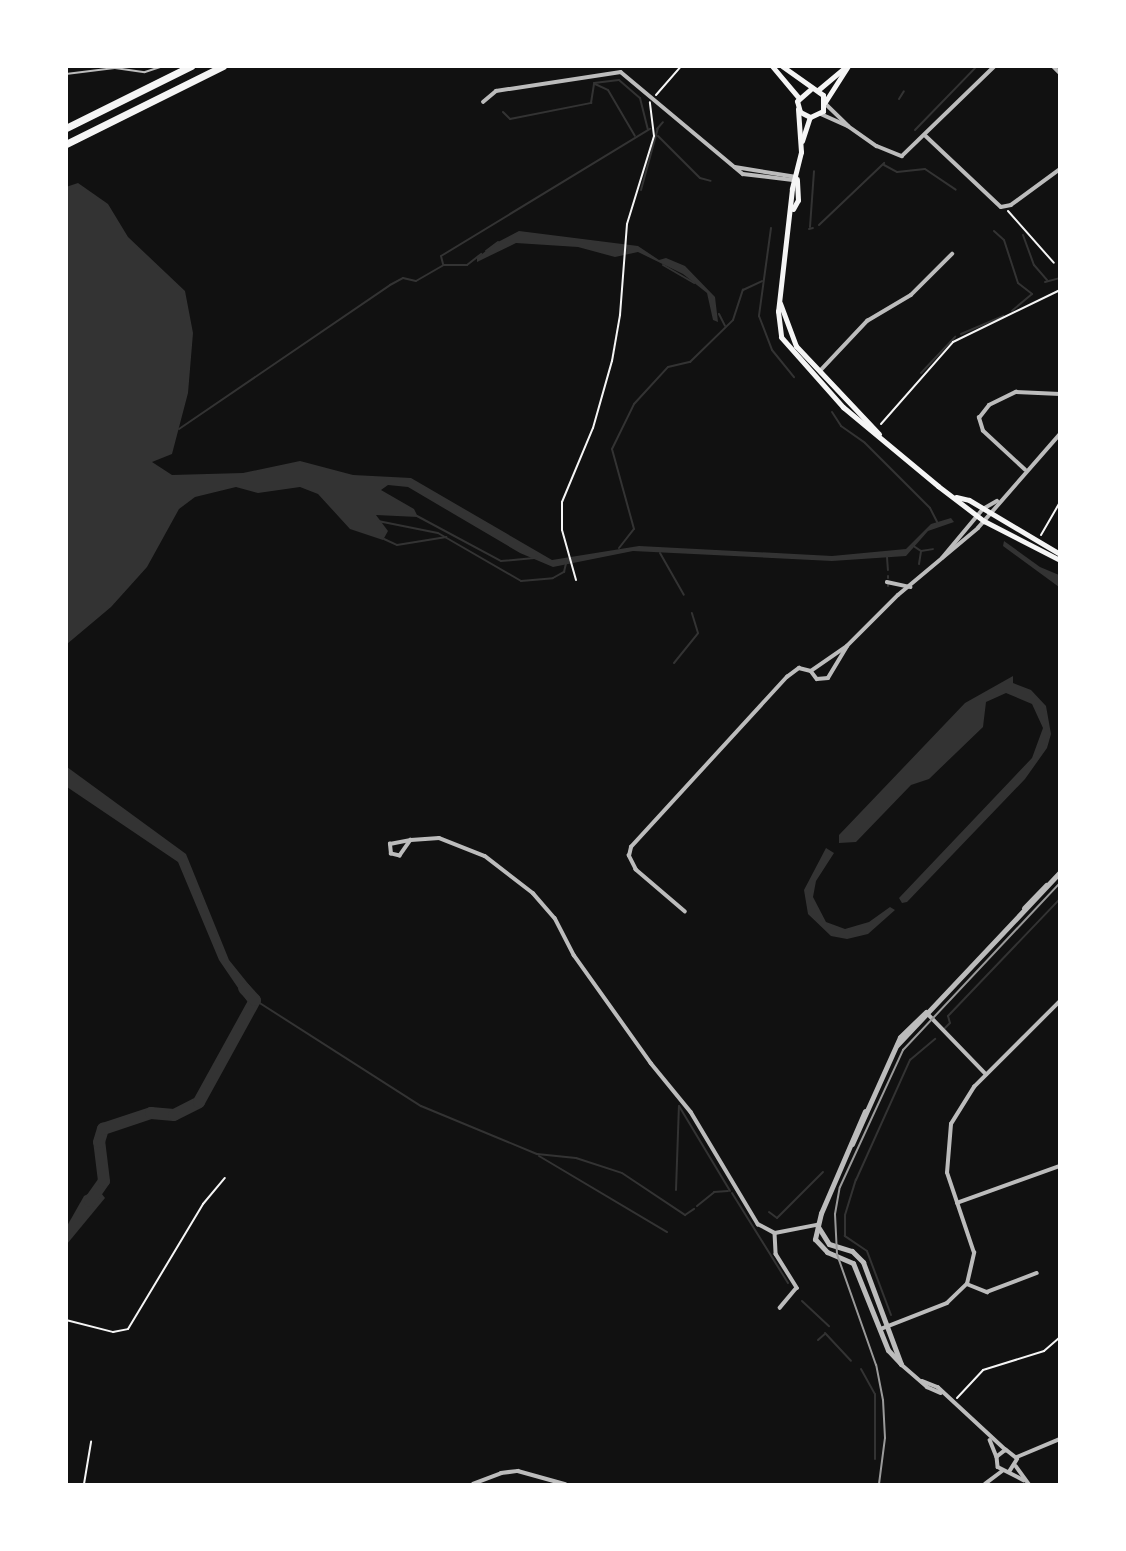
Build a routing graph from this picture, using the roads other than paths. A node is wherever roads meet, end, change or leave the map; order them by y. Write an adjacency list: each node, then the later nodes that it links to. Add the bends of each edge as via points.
1 (164, 66): 10 (lane, via 145,72 115,68)
2 (191, 66): 20 (highway)
3 (223, 66): 23 (highway)
4 (772, 66): 13 (main road)
5 (782, 66): 11 (main road)
6 (847, 66): 12 (main road); 15 (main road)
7 (995, 66): 21 (street)
8 (1053, 66): 9 (street)
9 (1059, 73)
10 (66, 74)
11 (811, 89): 12 (main road); 13 (main road)
12 (818, 90): 15 (main road)
13 (798, 97): 16 (main road)
14 (483, 102): 24 (street, via 496,91 615,71 633,78)
15 (825, 103): 17 (main road); 19 (street)
16 (798, 109): 18 (main road); 22 (main road)
17 (821, 114): 18 (main road); 19 (street)
18 (810, 117): 22 (main road)
19 (848, 126): 21 (street, via 897,156)
20 (66, 128)
21 (926, 136): 25 (street, via 1004,207)
22 (802, 141): 26 (main road)
23 (66, 144)
24 (733, 167): 26 (street, via 791,173); 26 (street, via 747,176 790,182)
25 (1059, 169)
26 (797, 178): 28 (main road, via 799,190)
27 (952, 254): 29 (street, via 911,295 867,321)
28 (780, 303): 29 (main road, via 791,338); 30 (main road, via 777,324 781,337)
29 (820, 371): 30 (street); 32 (main road)
30 (814, 377): 32 (main road)
31 (1059, 394): 34 (street, via 1031,389 1010,393 989,405 979,418 983,431)
32 (880, 435): 35 (main road)
33 (1059, 435): 34 (street)
34 (1025, 470): 36 (street)
35 (956, 497): 37 (main road); 39 (main road)
36 (998, 501): 37 (street); 38 (street)
37 (983, 509): 38 (main road); 39 (street)
38 (989, 513): 40 (street); 41 (main road)
39 (977, 515): 40 (main road); 43 (street)
40 (984, 521): 42 (main road); 43 (street)
41 (1059, 554)
42 (1059, 560)
43 (939, 562): 45 (street)
44 (887, 582): 45 (street)
45 (912, 587): 46 (street, via 898,595)
46 (848, 646): 47 (street); 47 (street, via 828,678 817,679)
47 (811, 671): 50 (street, via 799,668 778,686 631,847 629,856 636,870)
48 (411, 840): 48 (street, via 390,844 391,854 400,856); 57 (street, via 439,838 485,856 550,910 574,955 691,1112 758,1224)
49 (1059, 872): 52 (street)
50 (685, 912)
51 (1059, 1001): 53 (street)
52 (926, 1012): 53 (street); 56 (street, via 897,1045)
53 (986, 1074): 55 (street, via 962,1102 948,1135 947,1173)
54 (1059, 1166): 55 (street)
55 (957, 1203): 59 (street, via 974,1253)
56 (817, 1225): 57 (street); 61 (street, via 829,1244 852,1251 863,1262); 62 (street, via 815,1239 820,1247 850,1260 857,1269)
57 (775, 1233): 60 (street, via 776,1254 797,1288)
58 (1037, 1273): 59 (street, via 987,1292)
59 (967, 1284): 61 (street, via 951,1301)
60 (780, 1308)
61 (888, 1326): 62 (street); 63 (street)
62 (880, 1329): 63 (street, via 891,1355)
63 (901, 1364): 64 (street, via 954,1402)
64 (989, 1438): 66 (street); 67 (street)
65 (1059, 1439): 68 (street)
66 (1006, 1450): 67 (street); 68 (street)
67 (997, 1457): 69 (street)
68 (1017, 1457): 70 (street)
69 (997, 1465): 71 (street); 73 (street)
70 (1016, 1466): 72 (street); 74 (street)
71 (1002, 1471): 72 (street); 73 (street)
72 (1009, 1472): 74 (street)
73 (993, 1476): 77 (street)
74 (1024, 1480): 78 (street)
75 (473, 1485): 76 (street, via 518,1471)
76 (565, 1485)
77 (985, 1485)
78 (1029, 1485)

